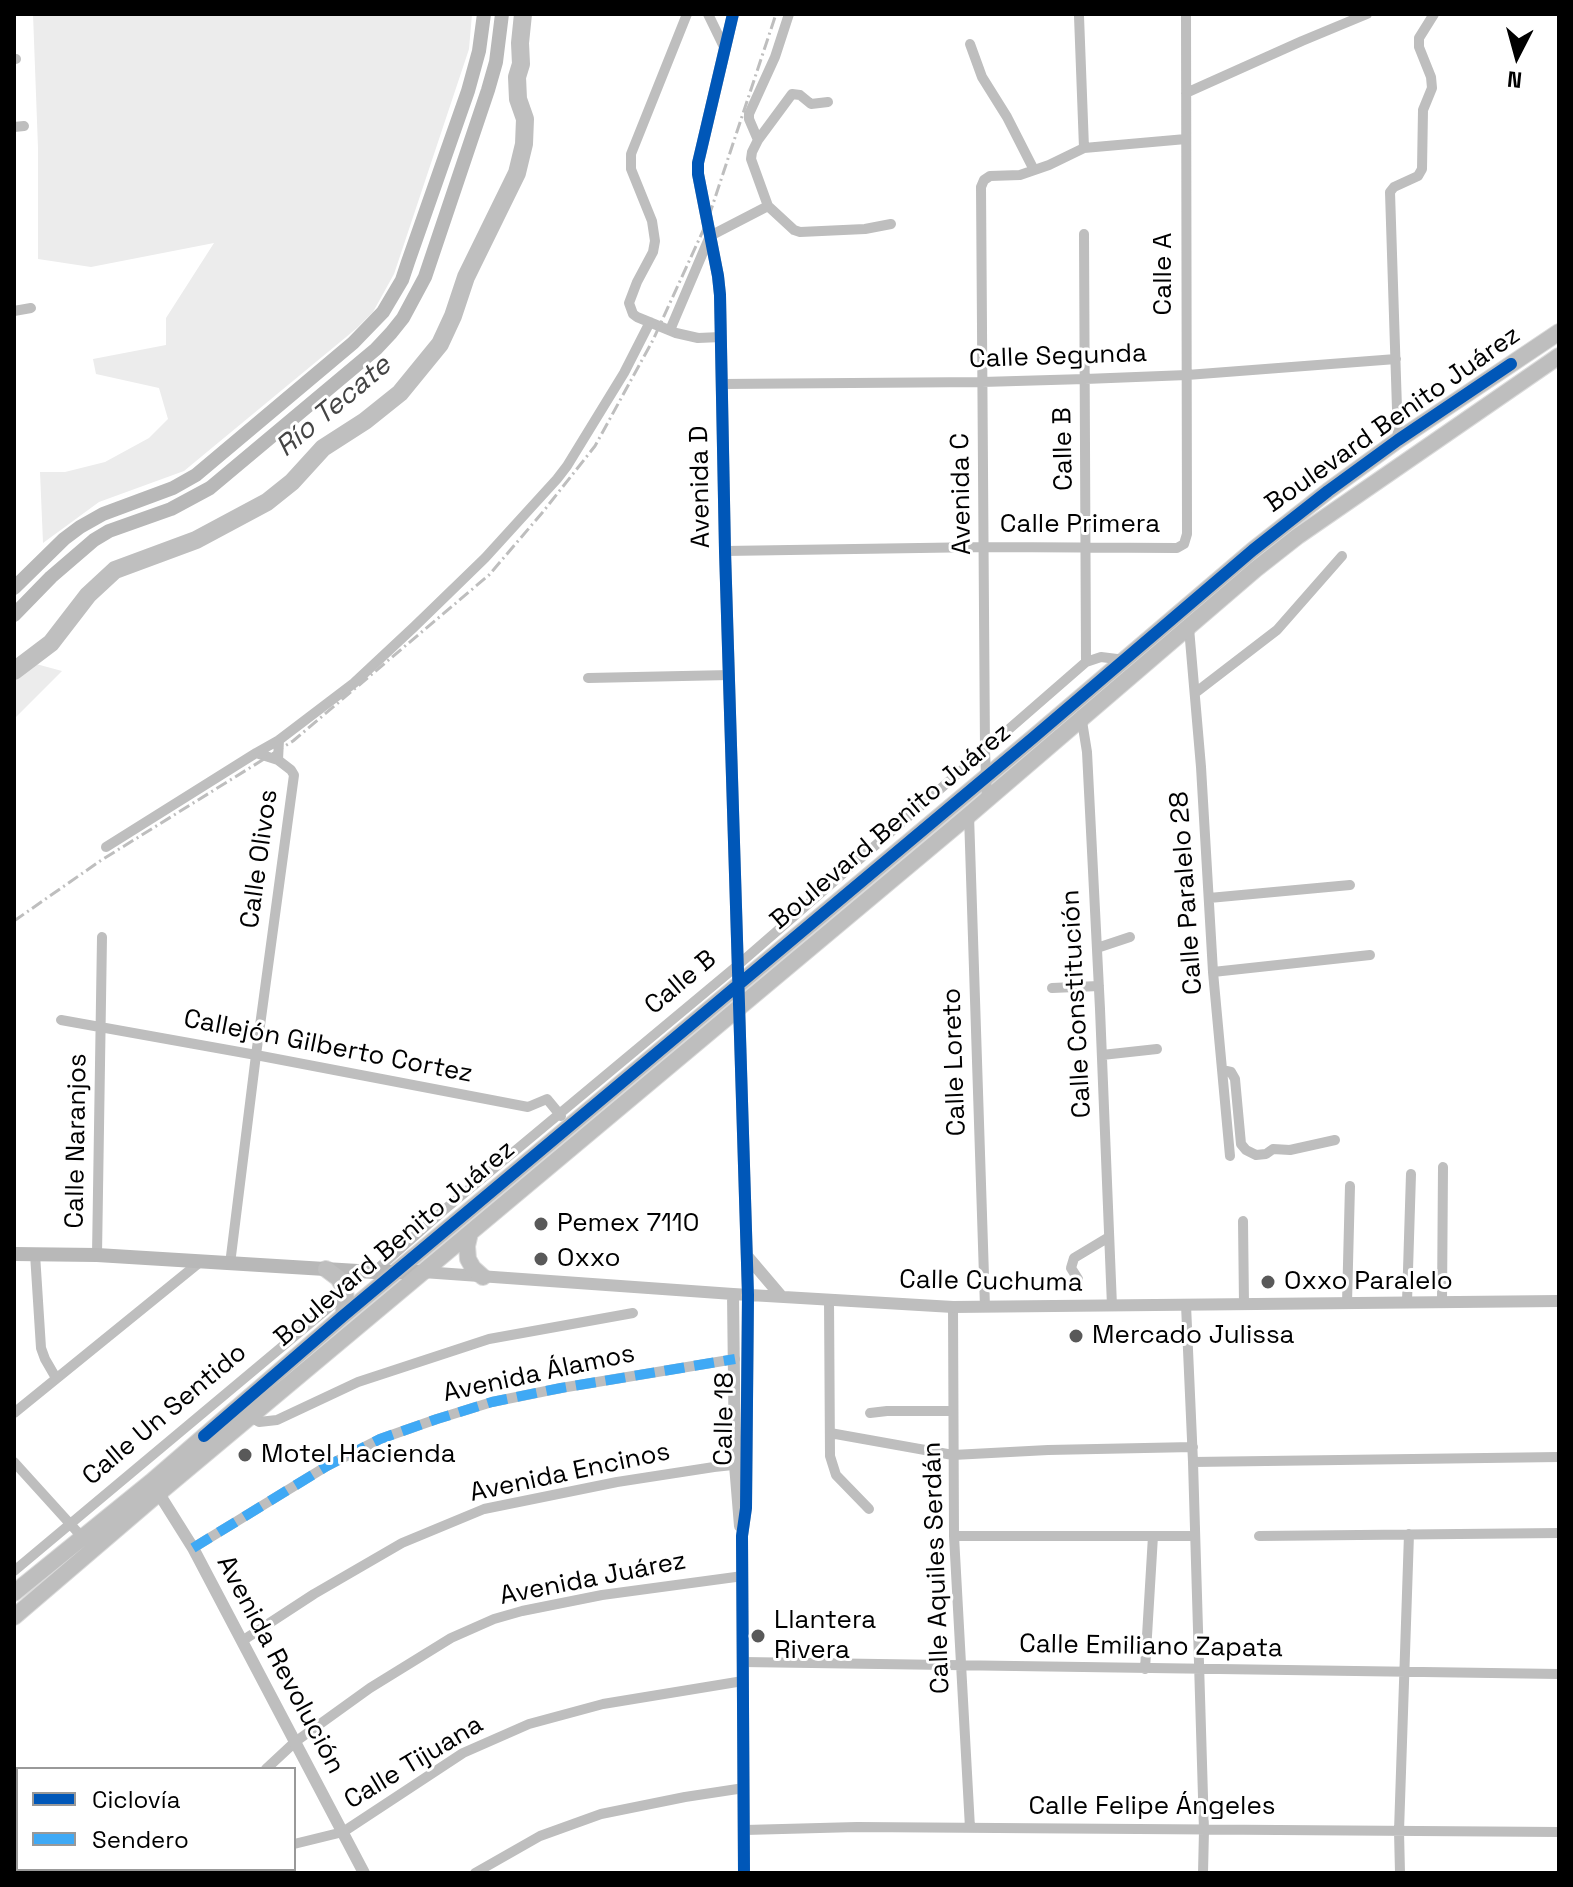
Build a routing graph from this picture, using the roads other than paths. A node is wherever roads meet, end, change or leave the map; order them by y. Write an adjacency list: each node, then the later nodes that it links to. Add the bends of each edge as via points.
1 (484, 14): 42 (main road, via 463,105 402,280 383,312 196,475 87,523)
2 (502, 14): 44 (main road, via 488,90 425,277 391,333 210,488 94,540)
3 (687, 14): 25 (street, via 631,154 655,241 629,303 637,317)
4 (708, 14): 12 (street)
5 (733, 14): 12 (street, Avenida D)
6 (789, 14): 16 (street, via 749,114)
7 (1186, 14): 13 (street, Calle A)
8 (1367, 14): 13 (street)
9 (1434, 14): 30 (street, via 1419,38 1432,88 1423,110 1422,169 1390,192)
10 (1079, 16): 17 (street)
11 (970, 44): 18 (street, via 982,77)
12 (725, 49): 22 (street, Avenida D, via 698,163)
13 (1186, 93): 15 (street, Calle A)
14 (828, 102): 16 (street, via 811,104 792,94)
15 (1186, 139): 17 (street); 31 (street, Calle A)
16 (758, 140): 19 (street, via 751,159)
17 (1084, 148): 18 (street)
18 (1034, 170): 33 (street, Avenida C, via 990,176 981,187)
19 (768, 206): 20 (street, via 800,232); 22 (street)
20 (891, 224)
21 (1084, 234): 32 (street, Calle B)
22 (710, 236): 26 (street); 28 (street, Avenida D, via 720,286)
23 (31, 308): 24 (street)
24 (14, 311)
25 (650, 322): 26 (street); 53 (street, via 567,466 485,558 354,683)
26 (670, 330): 28 (street, via 698,338)
27 (1555, 335): 35 (main road, Boulevard Benito Juárez)
28 (721, 337): 34 (street, Avenida D)
29 (1559, 356): 43 (main road, Boulevard Benito Juárez, via 1298,536)
30 (1396, 359): 31 (street, Calle Segunda); 35 (street)
31 (1187, 375): 32 (street, Calle Segunda); 37 (street, Calle A)
32 (1085, 379): 33 (street, Calle Segunda); 39 (street, Calle B)
33 (982, 382): 34 (street, Calle Segunda); 38 (street, Avenida C)
34 (721, 384): 40 (street, Avenida D)
35 (1398, 440): 36 (main road, Boulevard Benito Juárez)
36 (1282, 527): 43 (main road, via 1283,535 1244,569); 46 (main road, Boulevard Benito Juárez)
37 (1187, 534): 39 (street, Calle Primera, via 1177,548)
38 (984, 547): 39 (street, Calle Primera); 40 (street, Calle Primera); 54 (street, Avenida C)
39 (1087, 547): 47 (street, Calle B)
40 (725, 551): 48 (street, Avenida D)
41 (1342, 556): 50 (street, via 1277,630)
42 (14, 588)
43 (1231, 591): 45 (main road, Boulevard Benito Juárez)
44 (17, 605)
45 (1189, 628): 50 (street, Calle Paralelo 28); 52 (main road, Boulevard Benito Juárez)
46 (1125, 660): 47 (street, via 1101,657); 51 (main road, Boulevard Benito Juárez)
47 (1086, 662): 54 (street, Calle B)
48 (730, 675): 49 (street); 67 (street, Avenida D)
49 (588, 678)
50 (1195, 693): 62 (street, Calle Paralelo 28)
51 (1076, 701): 52 (street, Calle Constitución); 57 (main road, Boulevard Benito Juárez)
52 (1082, 719): 58 (main road, Boulevard Benito Juárez); 65 (street, Calle Constitución)
53 (279, 740): 55 (street); 56 (street, Calle Olivos)
54 (985, 751): 57 (street, Avenida C); 67 (street, Calle B)
55 (256, 753): 56 (street); 60 (street)
56 (278, 760): 76 (street, Calle Olivos, via 294,775)
57 (986, 775): 58 (street, Avenida C); 69 (main road, Boulevard Benito Juárez)
58 (987, 800): 59 (main road, Boulevard Benito Juárez)
59 (969, 815): 72 (main road, Boulevard Benito Juárez); 113 (street, Calle Loreto)
60 (106, 847)
61 (1350, 885): 62 (street)
62 (1209, 898): 68 (street, Calle Paralelo 28)
63 (102, 937): 74 (street, Calle Naranjos)
64 (1130, 937): 65 (street)
65 (1097, 948): 70 (street, Calle Constitución)
66 (1370, 955): 68 (street)
67 (738, 965): 69 (street, Calle 18); 79 (street, Calle B)
68 (1213, 972): 78 (street, Calle Paralelo 28)
69 (739, 983): 72 (street, Calle 18); 79 (main road, Boulevard Benito Juárez)
70 (1099, 986): 71 (street); 77 (street, Calle Constitución)
71 (1052, 988)
72 (740, 1007): 86 (main road, Boulevard Benito Juárez); 91 (street, Calle 18)
73 (61, 1020): 74 (street, Callejón Gilberto Cortez)
74 (100, 1027): 76 (street, Callejón Gilberto Cortez); 90 (street, Calle Naranjos)
75 (1157, 1049): 77 (street)
76 (256, 1055): 79 (street, Callejón Gilberto Cortez, via 528,1107 547,1099); 93 (street, Calle Olivos)
77 (1102, 1055): 87 (street, Calle Constitución)
78 (1222, 1070): 80 (street, via 1235,1079 1241,1144 1246,1150 1266,1154); 81 (street, Calle Paralelo 28)
79 (564, 1119): 95 (street, Calle B, via 444,1210); 97 (main road, Boulevard Benito Juárez)
80 (1335, 1140)
81 (1230, 1156)
82 (1443, 1167): 107 (street)
83 (1411, 1174): 106 (street)
84 (1350, 1186): 108 (street)
85 (1243, 1221): 109 (street)
86 (470, 1233): 96 (main road, Boulevard Benito Juárez); 98 (main road, via 468,1259)
87 (1109, 1237): 99 (street, via 1074,1258 1071,1268); 111 (street, Calle Constitución)
88 (14, 1254): 89 (main road)
89 (35, 1254): 90 (main road); 118 (street, via 41,1348)
90 (97, 1255): 92 (main road)
91 (747, 1256): 102 (street, Calle 18); 103 (street)
92 (200, 1262): 93 (main road); 118 (street)
93 (230, 1264): 94 (main road)
94 (326, 1269): 95 (main road); 100 (main road, via 338,1278)
95 (374, 1272): 97 (main road)
96 (423, 1272): 97 (main road); 98 (street, Calle Cuchuma); 116 (main road, Boulevard Benito Juárez)
97 (393, 1274): 115 (main road, Boulevard Benito Juárez); 116 (main road, via 392,1286 363,1311)
98 (483, 1277): 101 (street, Calle Cuchuma)
99 (1078, 1279)
100 (345, 1294): 115 (main road); 130 (street, Calle Un Sentido)
101 (733, 1294): 102 (street, Calle Cuchuma); 117 (street, Calle 18)
102 (748, 1295): 103 (street, Calle Cuchuma); 129 (street, Calle 18)
103 (781, 1296): 104 (street, Calle Cuchuma)
104 (829, 1300): 112 (street, Calle Cuchuma); 123 (street)
105 (1559, 1301): 107 (street, Calle Cuchuma)
106 (1407, 1302): 107 (street, Calle Cuchuma); 108 (street, Calle Cuchuma)
107 (1442, 1302)
108 (1347, 1303): 109 (street, Calle Cuchuma)
109 (1244, 1304): 110 (street, Calle Cuchuma)
110 (1186, 1305): 111 (street, Calle Cuchuma); 124 (street)
111 (1112, 1306): 113 (street, Calle Cuchuma)
112 (953, 1307): 113 (street, Calle Cuchuma); 119 (street, Calle Aquiles Serdán)
113 (985, 1307)
114 (633, 1313): 122 (street, via 489,1339 358,1382 277,1420)
115 (343, 1316): 131 (main road, Boulevard Benito Juárez)
116 (355, 1329): 122 (main road, Boulevard Benito Juárez)
117 (735, 1359): 129 (street, Calle 18); 140 (street, Avenida Álamos, via 561,1388 437,1419 380,1439 327,1466)
118 (56, 1378): 120 (street)
119 (953, 1411): 121 (street); 125 (street, Calle Aquiles Serdán)
120 (14, 1413)
121 (870, 1413)
122 (250, 1417): 131 (main road, Boulevard Benito Juárez)
123 (830, 1433): 125 (street); 132 (street, via 836,1475)
124 (1193, 1447): 125 (street); 128 (street)
125 (953, 1455): 136 (street, Calle Aquiles Serdán)
126 (1559, 1457): 128 (street)
127 (14, 1462): 133 (street)
128 (1193, 1462): 138 (street)
129 (741, 1464): 142 (street, Calle 18, via 746,1508); 145 (street, Avenida Encinos, via 484,1509 390,1550)
130 (137, 1467): 131 (street); 133 (street, Calle Un Sentido)
131 (155, 1487): 133 (main road, Boulevard Benito Juárez); 140 (street, Avenida Revolución); 144 (main road, Boulevard Benito Juárez)
132 (869, 1509)
133 (76, 1530): 141 (street, Calle Un Sentido); 143 (main road, Boulevard Benito Juárez)
134 (1559, 1533): 135 (street)
135 (1409, 1534): 139 (street); 150 (street)
136 (954, 1536): 137 (street); 147 (street, Calle Aquiles Serdán)
137 (1153, 1536): 138 (street); 148 (street)
138 (1195, 1536): 149 (street)
139 (1259, 1536)
140 (193, 1548): 145 (street, Avenida Revolución)
141 (14, 1571)
142 (743, 1576): 146 (street, Calle 18); 153 (street, Avenida Juárez, via 602,1595 494,1619 406,1664)
143 (14, 1593)
144 (14, 1617)
145 (242, 1641): 153 (street, Avenida Revolución)
146 (743, 1662): 147 (street, Calle Emiliano Zapata); 152 (street, Calle 18)
147 (962, 1666): 148 (street, Calle Emiliano Zapata); 156 (street, Calle Aquiles Serdán)
148 (1145, 1669): 149 (street, Calle Emiliano Zapata)
149 (1199, 1670): 150 (street, Calle Emiliano Zapata); 158 (street)
150 (1404, 1672): 151 (street, Calle Emiliano Zapata); 159 (street)
151 (1559, 1674)
152 (743, 1681): 155 (street, Calle 18); 160 (street, Calle Tijuana, via 603,1704 529,1724 463,1753)
153 (295, 1742): 154 (street, Avenida Juárez); 160 (street, Avenida Revolución)
154 (268, 1767)
155 (744, 1788): 157 (street, Calle 18); 164 (street, via 601,1814 540,1836)
156 (970, 1828): 157 (street, Calle Felipe Ángeles); 158 (street, Calle Felipe Ángeles)
157 (745, 1830): 165 (street, Calle 18)
158 (1204, 1830): 159 (street, Calle Felipe Ángeles); 166 (street)
159 (1399, 1831): 161 (street, Calle Felipe Ángeles); 167 (street)
160 (343, 1832): 162 (street, Calle Tijuana); 163 (street, Avenida Revolución)
161 (1559, 1832)
162 (296, 1844)
163 (364, 1873)
164 (475, 1873)
165 (744, 1873)
166 (1203, 1873)
167 (1400, 1873)

